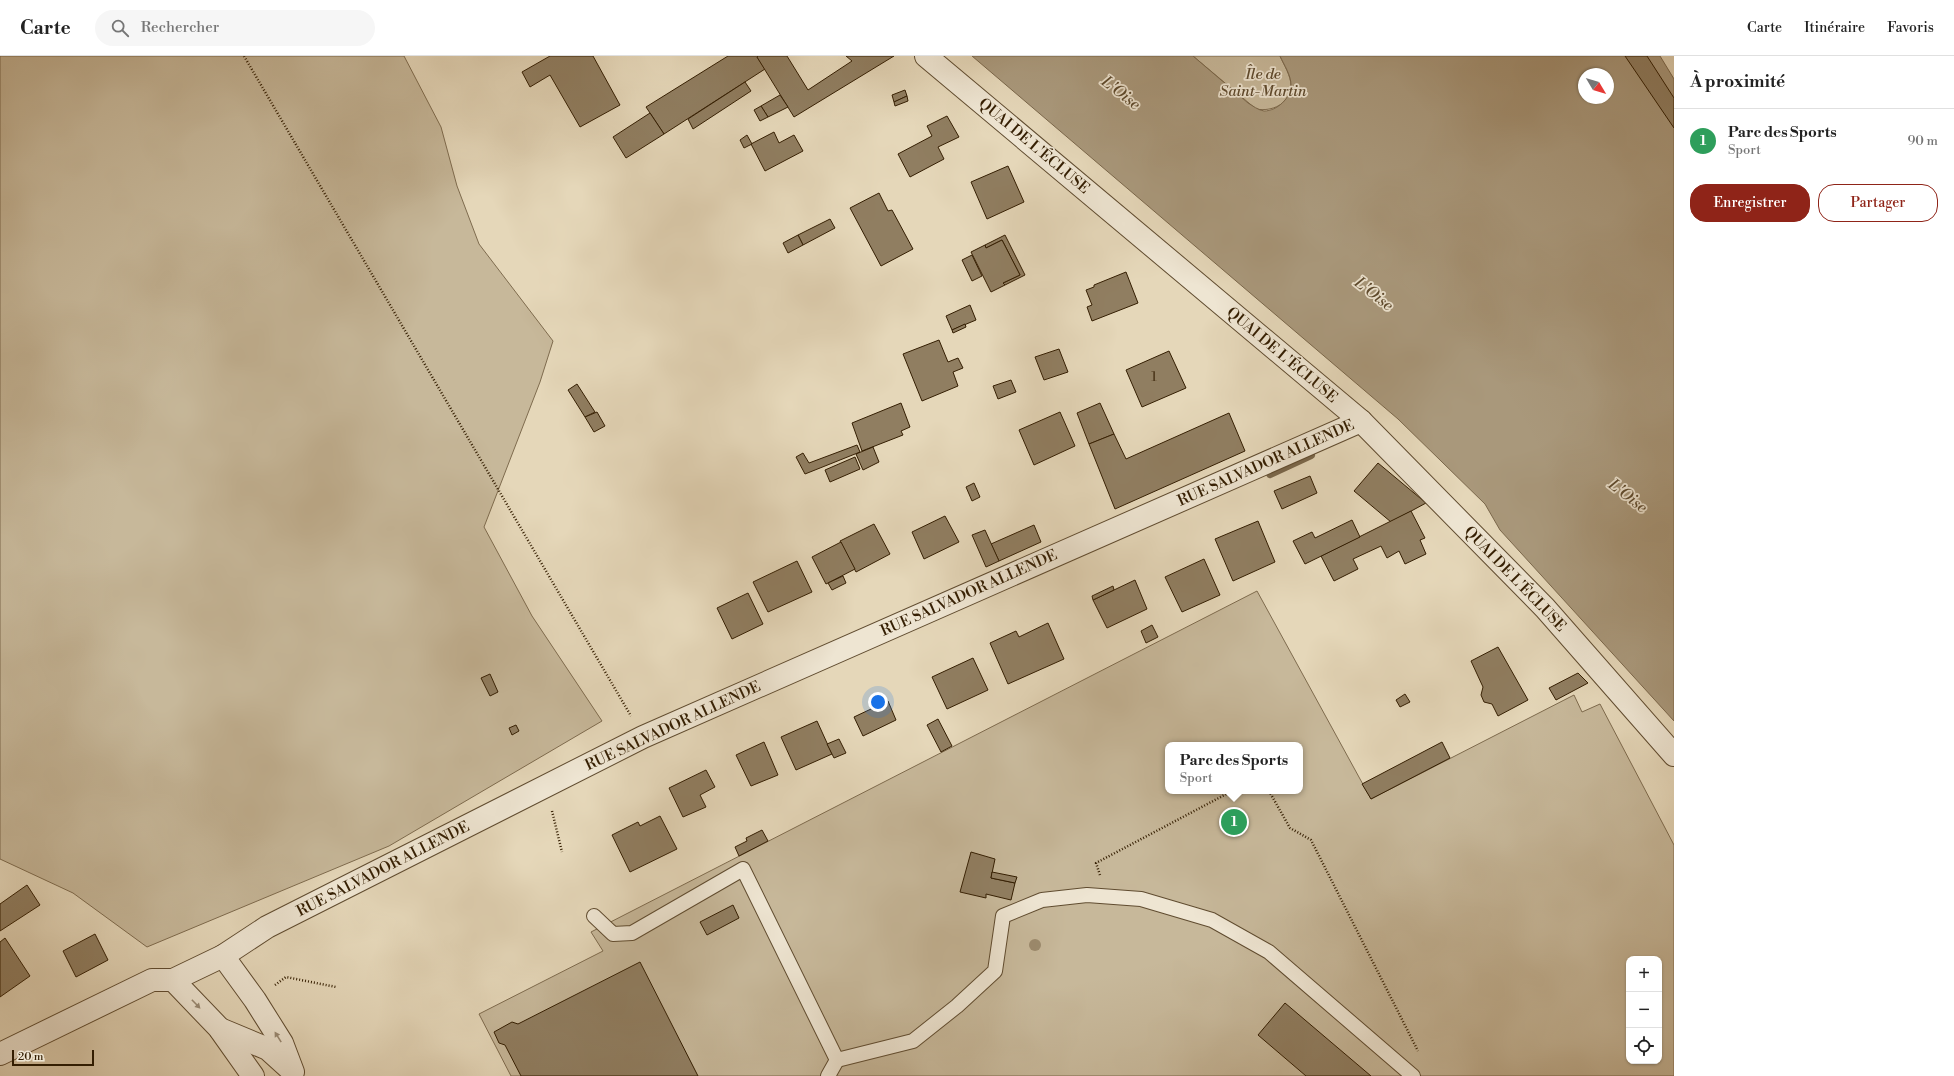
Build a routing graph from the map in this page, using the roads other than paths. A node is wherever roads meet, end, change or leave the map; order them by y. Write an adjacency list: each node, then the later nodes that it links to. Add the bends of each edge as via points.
1 (926, 56): 2 (street, QUAI DE L'ÉCLUSE)
2 (1361, 420): 3 (street, QUAI DE L'ÉCLUSE, via 1545,608); 5 (street, RUE SALVADOR ALLENDE, via 643,737 267,927)
3 (1674, 755)
4 (594, 916): 9 (lane, via 612,934 632,934 743,869)
5 (223, 956): 6 (street, RUE SALVADOR ALLENDE); 10 (street, one-way to 5, via 282,1043)
6 (174, 980): 7 (street, one-way to 7); 8 (street, RUE SALVADOR ALLENDE, via 152,980)
7 (219, 1028): 10 (street, via 268,1049); 11 (street)
8 (0, 1054)
9 (837, 1060): 12 (lane); 13 (lane, via 913,1041 957,1006 995,972 1003,916 1042,900 1087,895 1141,899 1212,920 1269,952)
10 (295, 1074)
11 (253, 1076)
12 (828, 1076)
13 (1413, 1076)

